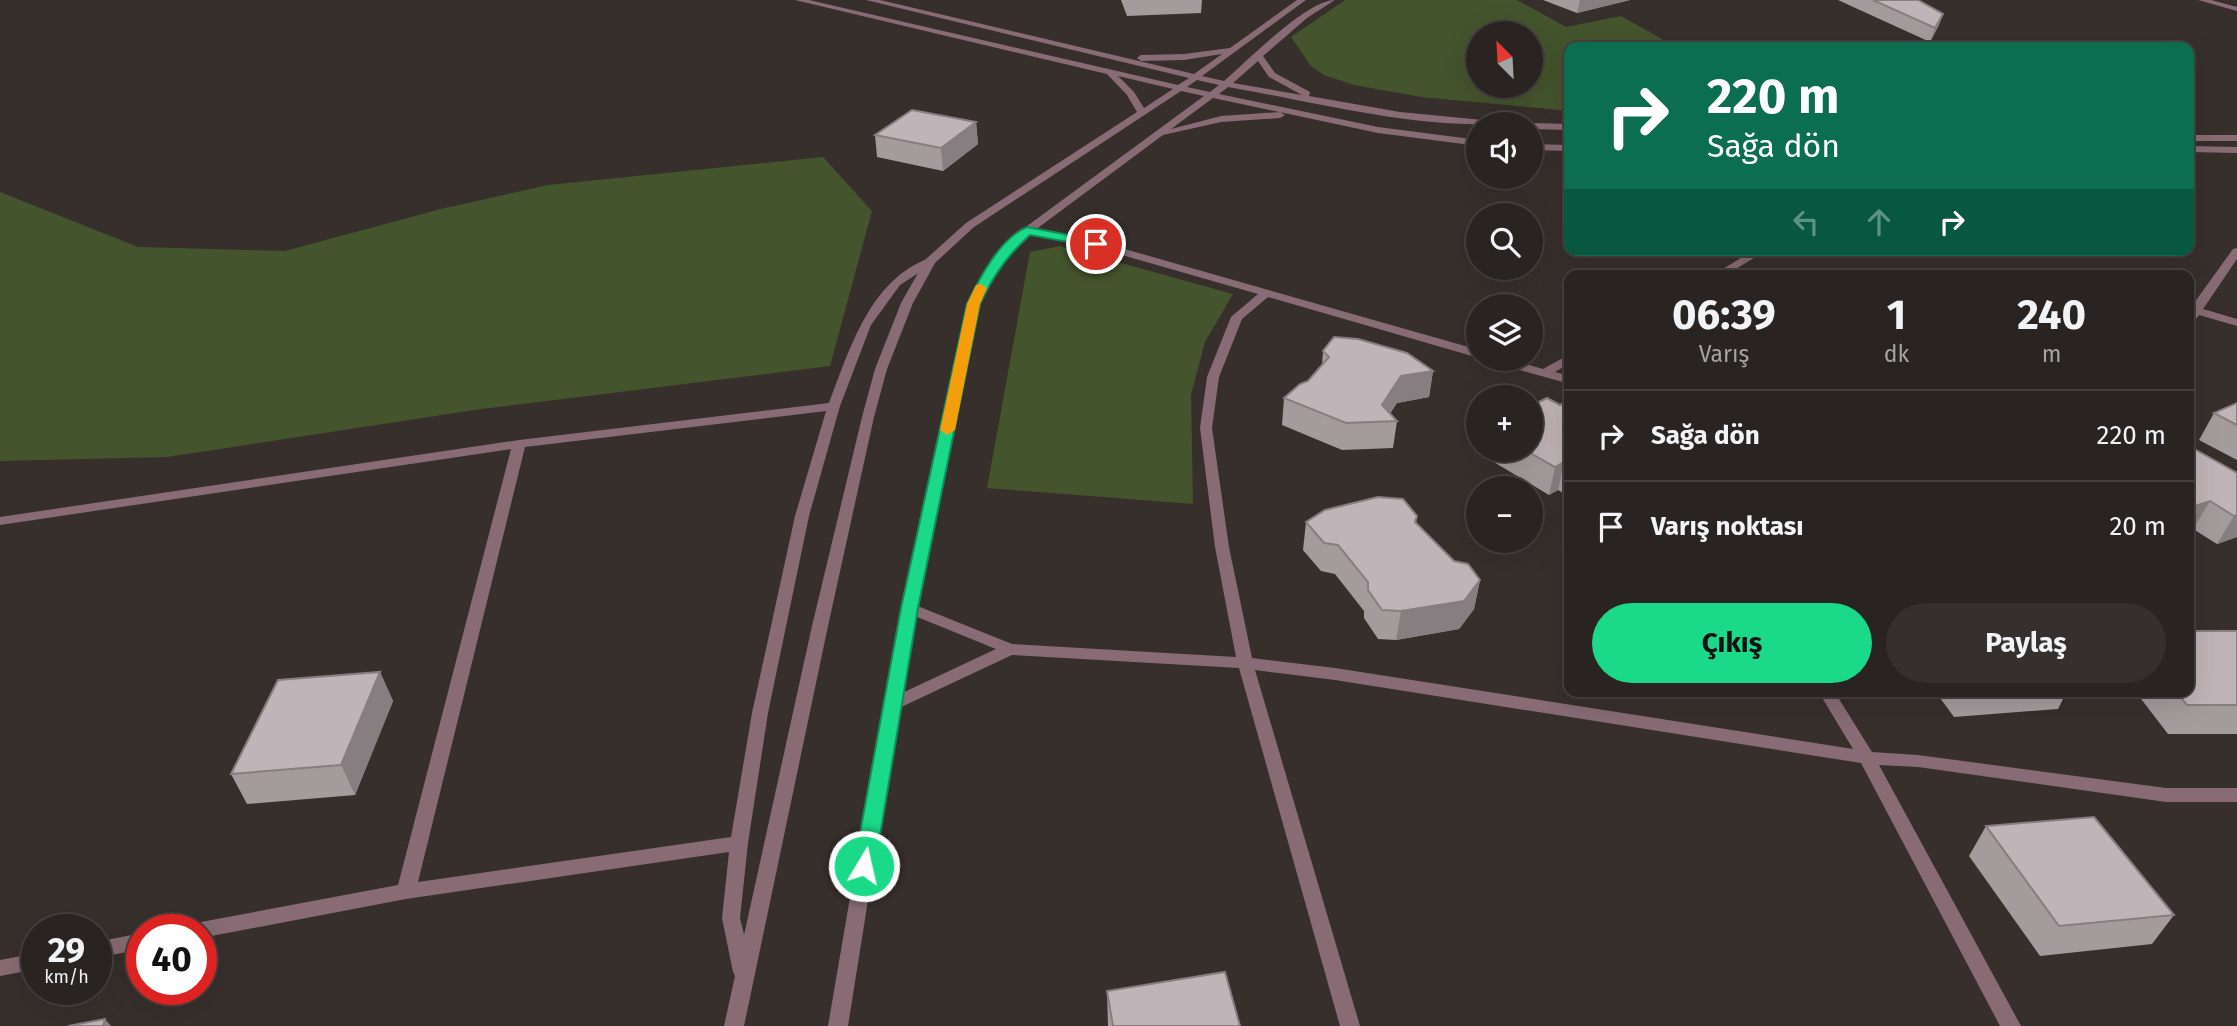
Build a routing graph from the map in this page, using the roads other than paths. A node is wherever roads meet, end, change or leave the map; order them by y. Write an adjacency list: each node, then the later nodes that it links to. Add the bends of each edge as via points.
1 (799, 0): 10 (street)
2 (870, 0): 8 (street)
3 (1302, 0): 7 (street)
4 (1331, 0): 9 (street, via 1304,16)
5 (2202, 0): 6 (street)
6 (2237, 9)
7 (1237, 47): 8 (street, via 1184,57); 11 (street)
8 (1108, 56): 11 (street)
9 (1259, 56): 12 (street); 15 (street, via 1266,69 1291,88)
10 (1107, 71): 13 (street); 16 (street, via 1132,94)
11 (1195, 77): 12 (street); 13 (street)
12 (1226, 84): 14 (street); 15 (street)
13 (1180, 88): 14 (street); 16 (street)
14 (1211, 95): 17 (street); 24 (street)
15 (1349, 107): 18 (street)
16 (1142, 113): 32 (street, via 970,225)
17 (1318, 117): 23 (street); 24 (street, via 1221,119)
18 (1466, 121)
19 (1543, 126): 20 (street)
20 (1564, 127)
21 (2194, 138): 22 (street)
22 (2237, 138)
23 (1466, 141)
24 (1146, 142): 29 (street)
25 (1543, 148): 26 (street)
26 (1564, 148)
27 (2194, 149): 28 (street)
28 (2237, 149)
29 (1027, 231): 34 (street, via 1096,244); 46 (street, via 986,277 974,304)
30 (2237, 251): 35 (street)
31 (1751, 256): 33 (street)
32 (930, 261): 43 (street, via 895,283 874,311); 58 (street, via 894,334 868,417)
33 (1727, 270)
34 (1266, 293): 38 (street); 48 (street, via 1237,317 1213,377 1206,428 1222,547)
35 (2194, 313)
36 (2194, 316): 37 (street)
37 (2237, 323)
38 (1466, 350)
39 (1564, 361): 41 (street)
40 (1537, 371): 41 (street)
41 (1544, 373): 42 (street)
42 (1564, 378)
43 (834, 406): 44 (street); 53 (street, via 802,516 760,713)
44 (519, 444): 45 (street); 54 (street)
45 (0, 521)
46 (910, 608): 47 (street); 50 (street)
47 (1010, 649): 48 (street); 50 (street)
48 (1245, 663): 51 (street); 61 (street)
49 (1830, 697): 51 (street)
50 (891, 705): 60 (street)
51 (1867, 758): 52 (street, via 2166,795); 62 (street)
52 (2237, 795)
53 (739, 843): 54 (street); 58 (street, via 732,918)
54 (406, 891): 55 (street)
55 (217, 927)
56 (21, 964): 57 (street)
57 (0, 968)
58 (744, 978): 59 (street)
59 (734, 1026)
60 (838, 1026)
61 (1350, 1026)
62 (2011, 1026)

